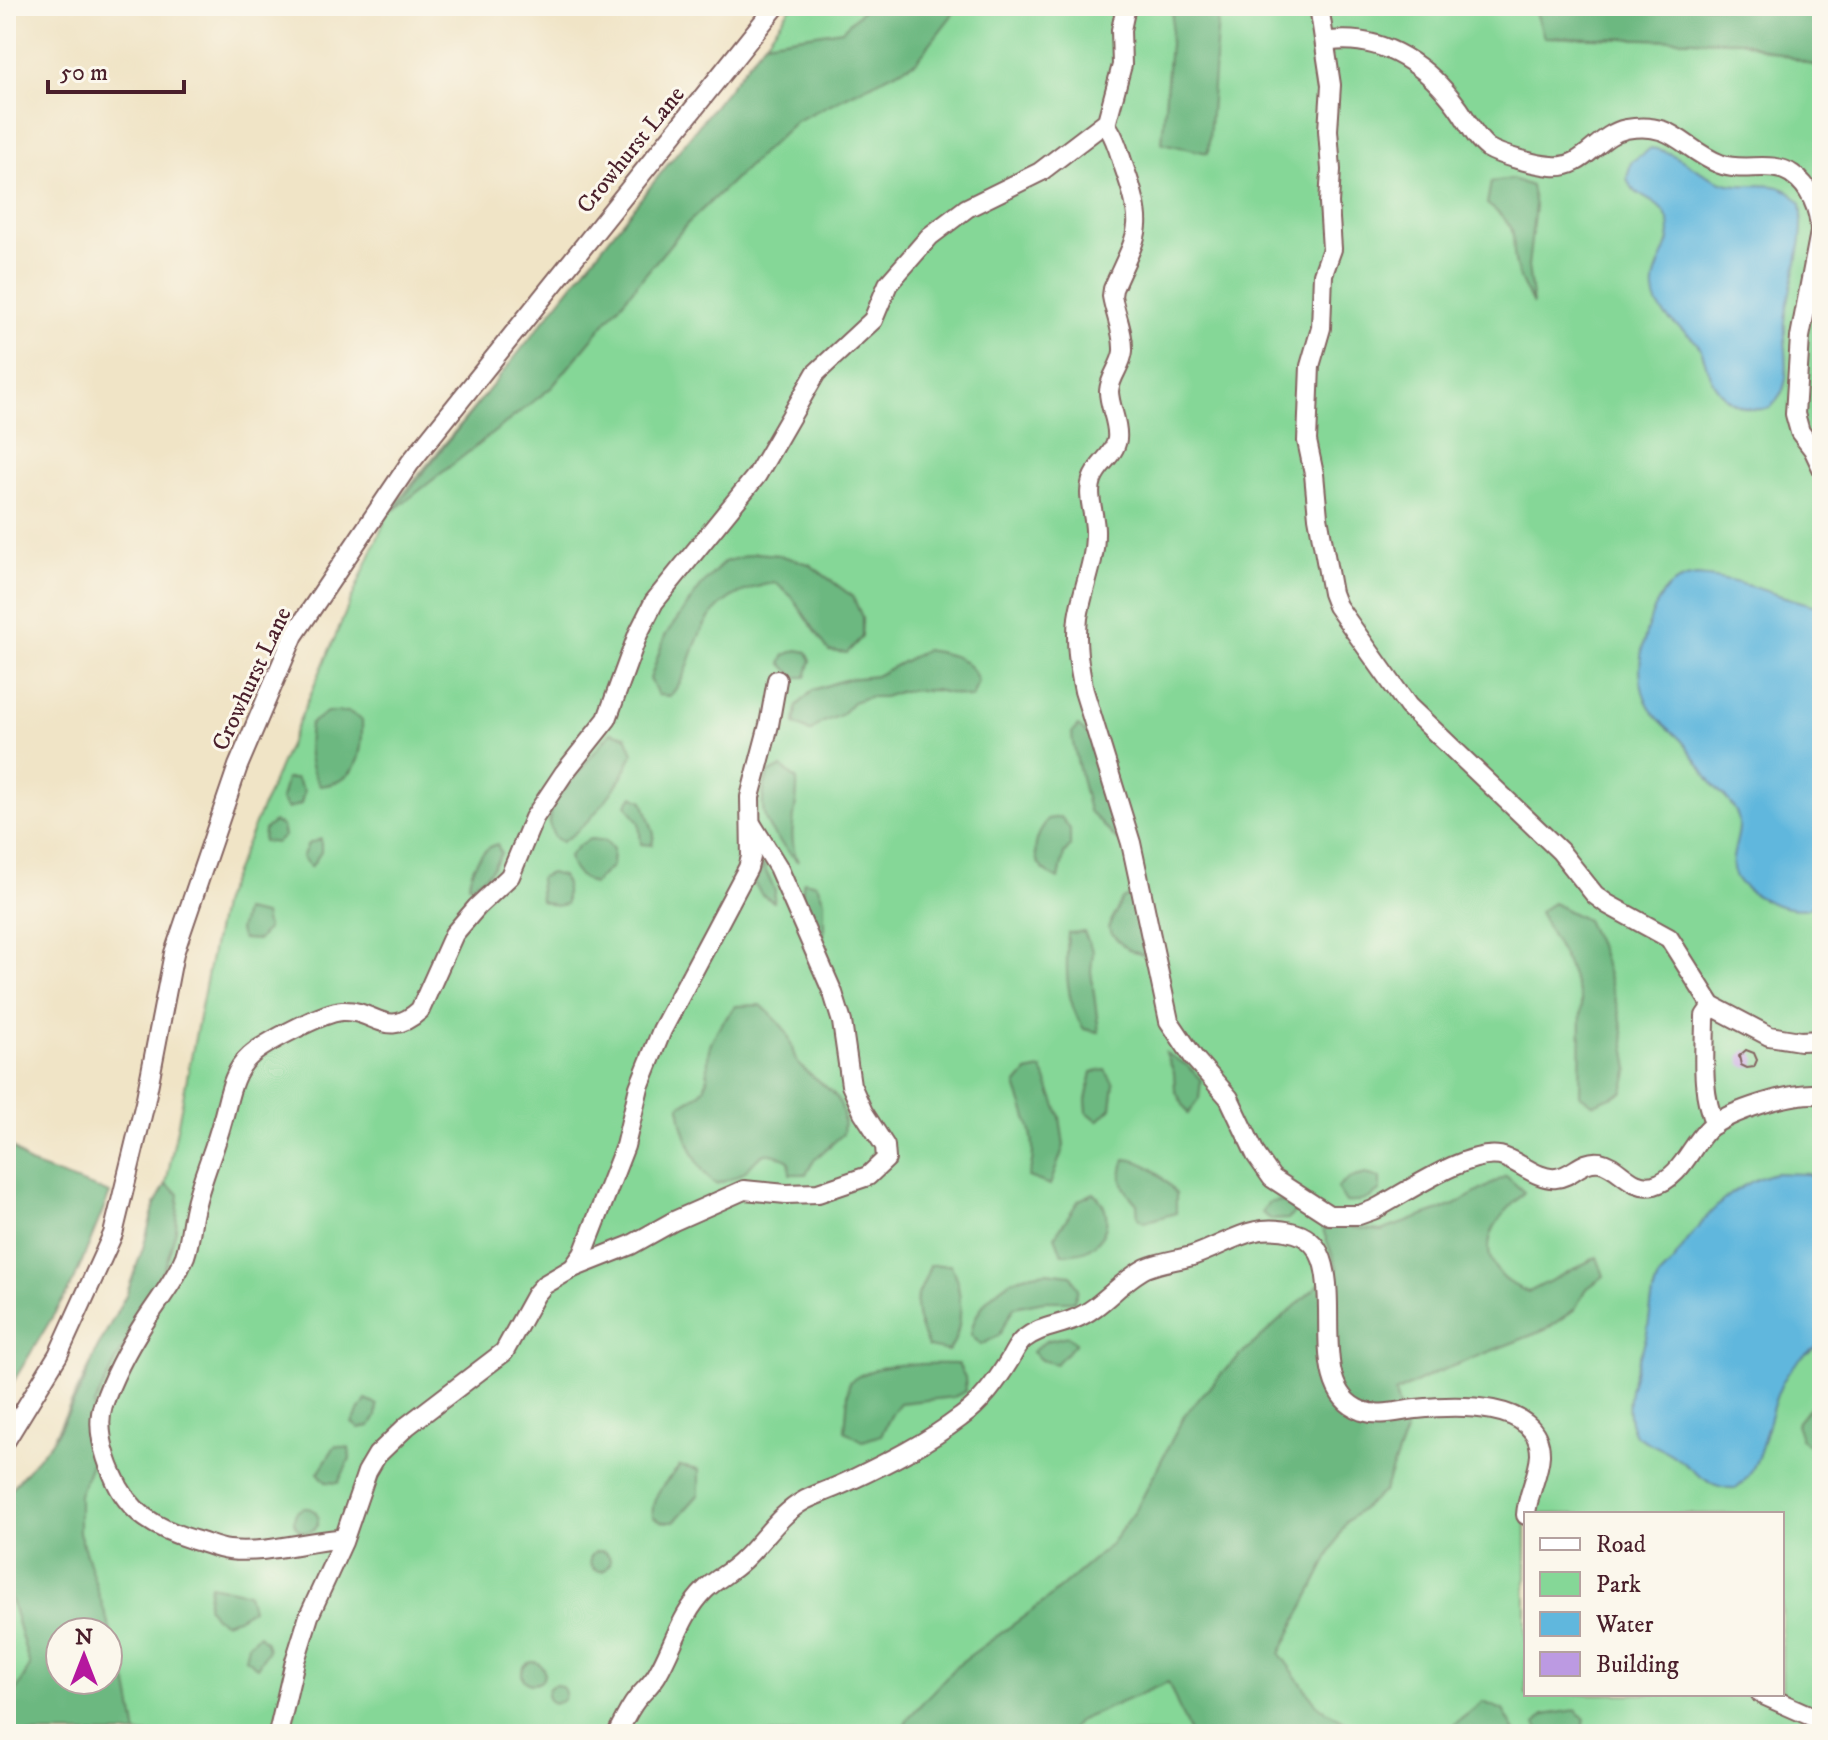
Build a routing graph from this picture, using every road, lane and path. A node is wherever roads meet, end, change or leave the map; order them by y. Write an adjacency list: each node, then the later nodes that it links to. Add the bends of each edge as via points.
1 (776, 6): 16 (street, Crowhurst Lane, via 410,463 294,635 238,766 174,953 113,1234 58,1355)
2 (1126, 6): 18 (street, via 1122,65 1107,121 1040,172 937,229 888,284 873,320 816,373 757,475 654,602 607,719 534,818 510,876 454,934 420,1010 395,1024 335,1012 261,1047 236,1075 205,1168 185,1255 104,1401 104,1446 119,1491 129,1504 174,1534 230,1550)
3 (1319, 6): 9 (street, via 1331,85 1332,249 1323,274 1321,328 1310,366 1307,441 1337,606 1408,706 1560,851 1595,895 1669,938)
4 (1331, 41): 6 (street, via 1368,42 1414,61 1485,146 1497,153 1564,167 1612,134 1644,128 1674,134 1723,166 1789,172 1812,198 1820,218 1800,337 1795,414)
5 (1109, 129): 13 (street, via 1139,217 1112,296 1123,351 1109,387 1117,442 1091,483 1096,532 1078,618 1079,667 1134,854 1169,1021 1229,1098 1265,1170)
6 (1822, 468)
7 (777, 680): 8 (street, via 752,786)
8 (750, 823): 15 (street, via 751,857 743,882 662,1030 596,1224); 15 (street, via 778,867 830,985 842,1022 851,1085 885,1146 886,1159 868,1176 818,1193 744,1190)
9 (1712, 1006): 10 (street, via 1769,1036); 12 (street, via 1705,1016 1707,1096)
10 (1822, 1040)
11 (1822, 1095): 12 (street, via 1789,1095)
12 (1715, 1124): 13 (street, via 1680,1167 1656,1184 1634,1183 1598,1162 1550,1178 1494,1155 1468,1160 1359,1215 1329,1215)
13 (1316, 1209): 14 (street)
14 (1303, 1236): 17 (street, via 1320,1253 1325,1267 1329,1346 1341,1394 1362,1411 1387,1415 1452,1408 1518,1418 1537,1438 1540,1455); 22 (street, via 1261,1229 1146,1268 1075,1319 1020,1341 989,1391 961,1418 794,1507 740,1563 703,1592)
15 (573, 1268): 21 (street, via 536,1294 504,1352 377,1455 309,1616)
16 (6, 1440)
17 (1527, 1512)
18 (338, 1539)
19 (1766, 1696): 20 (street)
20 (1822, 1721)
21 (278, 1734)
22 (617, 1734)

